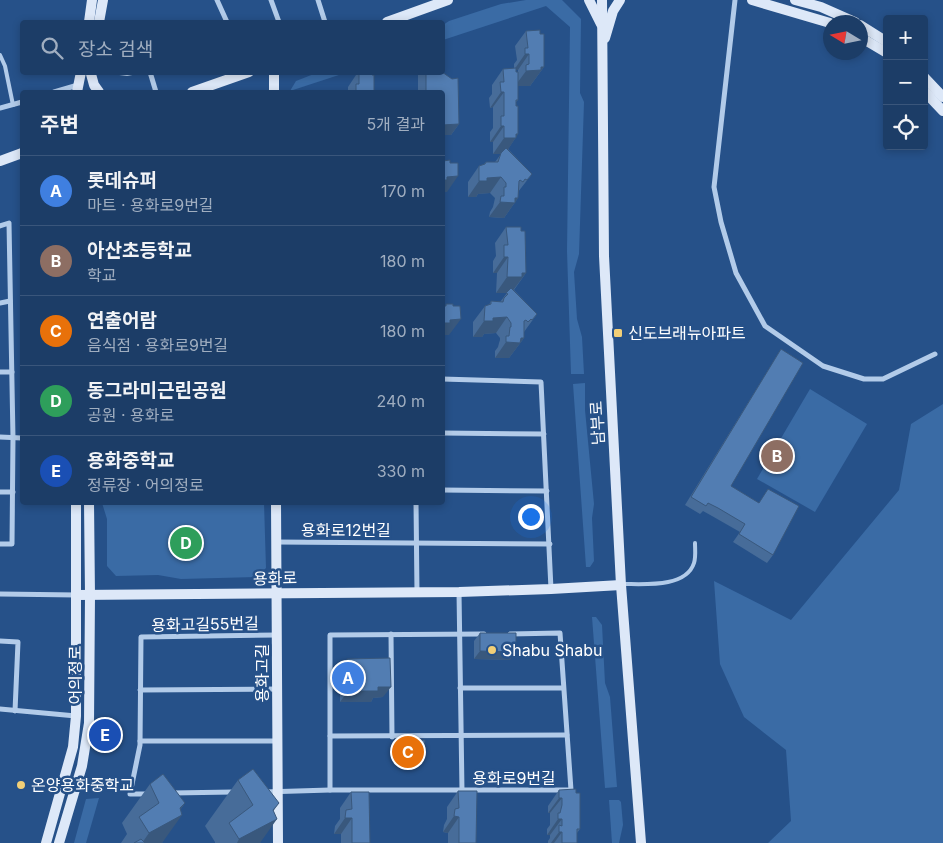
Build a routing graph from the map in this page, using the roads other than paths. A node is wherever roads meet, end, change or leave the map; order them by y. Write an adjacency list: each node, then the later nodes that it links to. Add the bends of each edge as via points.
1 (92, 0): 14 (street)
2 (103, 0): 15 (street)
3 (218, 0): 16 (street)
4 (271, 0): 17 (street)
5 (318, 0): 18 (street)
6 (448, 0): 19 (street)
7 (589, 0): 21 (street)
8 (602, 0): 21 (street, 남부로)
9 (620, 0): 25 (street, via 613,11)
10 (735, 0): 53 (street, via 714,187 736,273 765,326 823,366 864,379 883,379)
11 (752, 0): 20 (street)
12 (796, 0): 13 (street)
13 (839, 15)
14 (89, 20)
15 (99, 20)
16 (226, 20)
17 (278, 20)
18 (324, 20)
19 (393, 20)
20 (823, 21)
21 (602, 24): 25 (street, 남부로)
22 (868, 30): 23 (street)
23 (883, 39)
24 (868, 42): 26 (street)
25 (602, 48): 75 (street, 남부로, via 604,256)
26 (883, 51)
27 (0, 55): 44 (lane)
28 (87, 75): 35 (street)
29 (88, 75): 36 (street)
30 (89, 75): 37 (street)
31 (151, 75): 38 (street)
32 (240, 75): 39 (street)
33 (274, 75): 40 (street)
34 (928, 81): 42 (street)
35 (77, 90)
36 (88, 90)
37 (98, 90)
38 (155, 90)
39 (198, 90)
40 (274, 90)
41 (928, 95): 46 (street)
42 (943, 96)
43 (20, 103): 44 (street)
44 (13, 105): 45 (street)
45 (0, 108)
46 (943, 111)
47 (20, 154): 49 (street)
48 (20, 157): 49 (street)
49 (1, 160)
50 (0, 226): 51 (street, via 9,223)
51 (10, 301): 52 (street); 55 (street)
52 (0, 303)
53 (935, 354)
54 (0, 372): 55 (street)
55 (12, 372): 60 (street)
56 (445, 379): 58 (street, via 541,382)
57 (445, 434): 58 (street)
58 (544, 434): 63 (street)
59 (0, 438): 60 (street)
60 (13, 438): 61 (street); 65 (street)
61 (20, 438)
62 (445, 490): 63 (street)
63 (547, 491): 74 (street)
64 (0, 492): 65 (street)
65 (12, 492): 73 (street, via 12,544)
66 (76, 505): 81 (street, 어의정로)
67 (89, 505): 82 (street, 어의정로)
68 (276, 505): 70 (street, 용화고길)
69 (416, 505): 71 (street)
70 (276, 542): 71 (street, 용화로12번길); 79 (street, 용화고길)
71 (416, 542): 74 (street, 용화로12번길); 77 (street)
72 (695, 543): 75 (lane, via 694,564 686,575 674,581)
73 (0, 544)
74 (550, 544): 76 (street)
75 (621, 585): 76 (street, 용화로); 112 (street, 남부로)
76 (551, 589): 78 (street, 용화로)
77 (417, 592): 78 (street, 용화로); 79 (street, 용화로)
78 (459, 592): 84 (street, 용화로9번길)
79 (276, 593): 82 (street, 용화로); 87 (street, 용화고길)
80 (0, 594): 81 (street, 용화로)
81 (77, 595): 82 (street, 용화로); 95 (street, 어의정로)
82 (90, 595): 110 (street, 어의정로, via 89,723 82,766)
83 (391, 634): 84 (street); 97 (street, via 330,635); 99 (street)
84 (459, 634): 85 (street); 89 (street, 용화로9번길)
85 (486, 634)
86 (505, 634): 90 (street, 용화로9번길, via 560,633)
87 (276, 635): 91 (street, 용화고길); 92 (street, 용화고길55번길, via 141,637)
88 (0, 641): 94 (street, via 18,642)
89 (460, 688): 90 (street); 98 (street, 용화로9번길)
90 (562, 688): 96 (street, 용화로9번길)
91 (277, 689): 92 (street); 101 (street, 용화고길)
92 (140, 690): 100 (street, 용화고길55번길)
93 (0, 710): 94 (street)
94 (15, 711): 95 (street)
95 (76, 716): 109 (street, 어의정로, via 73,747)
96 (567, 735): 98 (street); 103 (street, 용화로9번길, via 571,790)
97 (330, 736): 99 (street); 102 (street)
98 (461, 736): 99 (street); 103 (street, 용화로9번길)
99 (392, 737)
100 (140, 741): 101 (street); 107 (street, 용화고길55번길, via 130,794)
101 (277, 741): 106 (street, 용화고길)
102 (330, 790): 103 (street, 용화로9번길); 106 (street, 용화로9번길)
103 (462, 791)
104 (238, 792): 108 (street)
105 (258, 792): 106 (street)
106 (278, 792): 111 (street, 용화고길)
107 (159, 794)
108 (169, 794)
109 (46, 843)
110 (59, 843)
111 (278, 843)
112 (641, 843)

